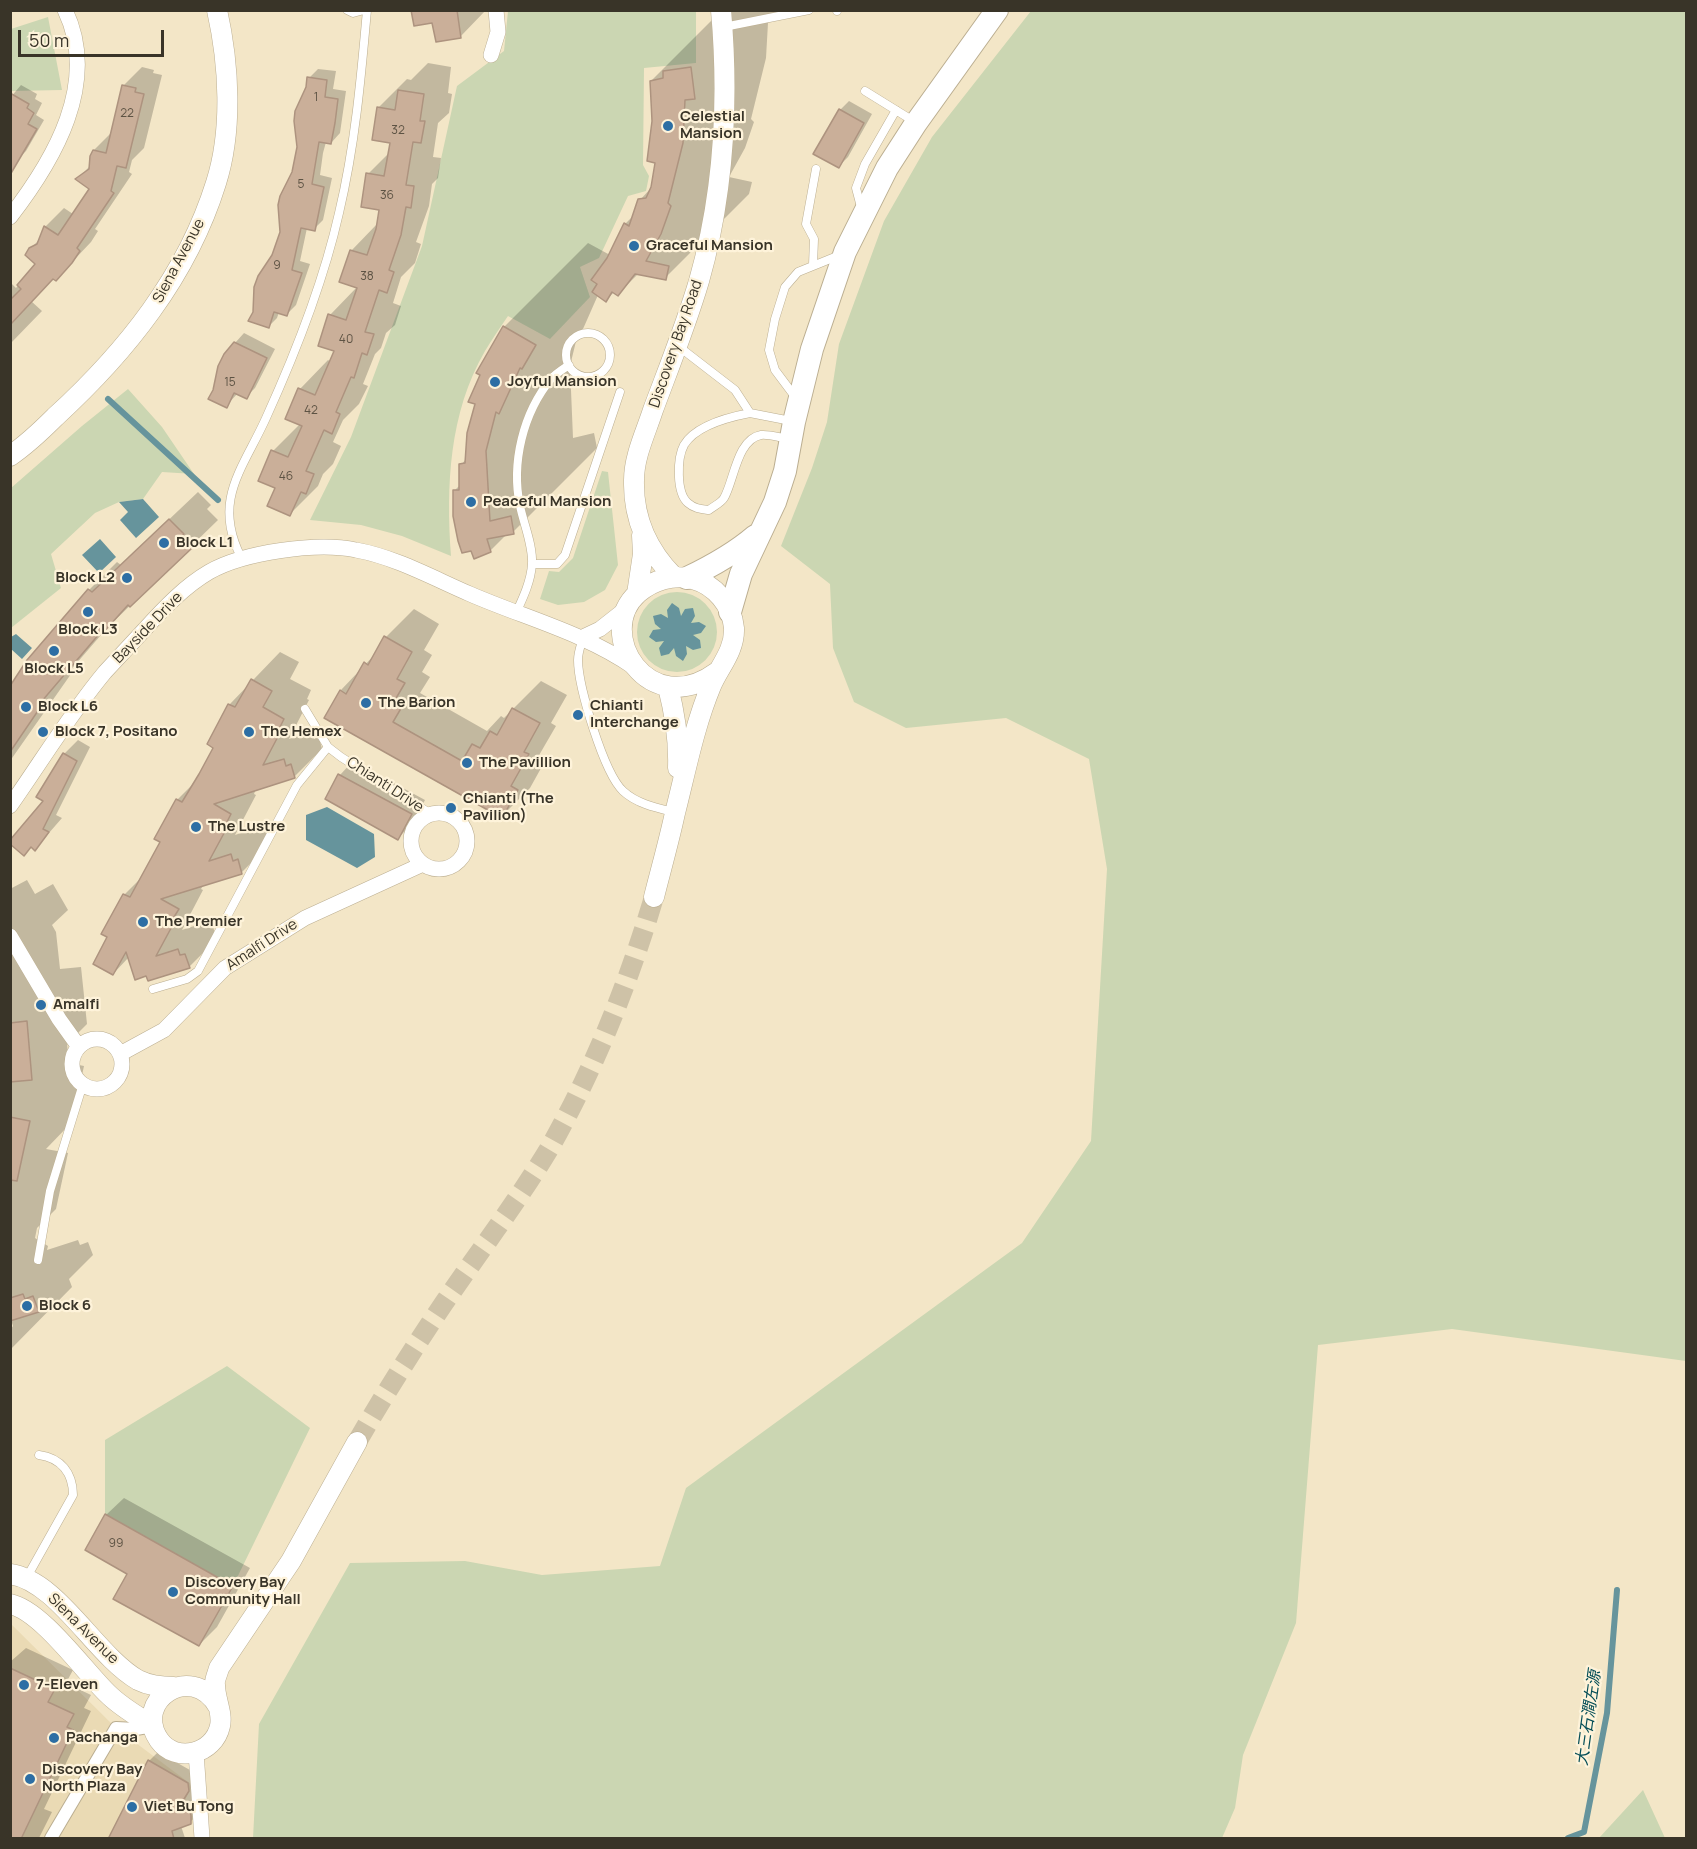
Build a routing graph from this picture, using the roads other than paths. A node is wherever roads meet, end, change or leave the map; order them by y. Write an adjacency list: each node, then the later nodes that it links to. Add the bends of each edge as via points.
1 (65, 10): 15 (street, via 75,41 75,96 63,132)
2 (217, 10): 23 (street, Siena Avenue, via 228,96 225,139 217,181 189,248 149,316 106,367 75,400)
3 (347, 10): 4 (lane)
4 (366, 10): 26 (lane, via 350,158 325,267 287,372 232,486 228,515)
5 (496, 10): 9 (street, via 498,32)
6 (809, 10): 8 (lane)
7 (997, 10): 12 (main road)
8 (722, 19): 18 (street, Discovery Bay Road, via 725,111 721,170 699,281)
9 (491, 55)
10 (865, 91): 11 (lane)
11 (896, 110): 12 (lane); 14 (lane, via 856,188)
12 (916, 123): 14 (main road)
13 (816, 169): 17 (lane, via 806,224 814,238)
14 (862, 215): 16 (main road)
15 (10, 217)
16 (845, 252): 17 (lane); 22 (main road, via 812,349)
17 (813, 265): 22 (lane, via 798,272 785,287 769,350)
18 (677, 345): 21 (lane, via 735,390); 24 (street, Discovery Bay Road, via 640,448 634,478 635,509)
19 (569, 365): 19 (lane, via 567,350 575,338 596,334 606,342 610,356 599,374 586,377); 27 (lane, via 552,377 537,398 518,455 516,481)
20 (620, 392): 27 (lane, via 565,555 557,564)
21 (750, 413): 22 (lane); 22 (lane, via 725,418 701,430 685,445 679,485 686,501 697,509 709,510 723,500 746,444)
22 (795, 421): 25 (main road, via 785,471)
23 (10, 456)
24 (642, 533): 28 (street, Discovery Bay Road, via 662,566); 29 (street, Discovery Bay Road, via 643,554)
25 (759, 533): 28 (main road, via 714,566); 30 (main road)
26 (241, 557): 31 (street, Bayside Drive, via 301,549 354,549 383,557); 38 (street, Bayside Drive, via 209,572 171,601 104,674)
27 (532, 564): 31 (lane)
28 (681, 577): 29 (street, via 649,585); 30 (street, via 711,587)
29 (632, 601): 32 (street, via 600,629); 33 (street, via 623,623 623,636 627,654)
30 (730, 612): 34 (street, via 733,644)
31 (516, 613): 32 (street, Bayside Drive)
32 (583, 637): 33 (street, Bayside Drive); 39 (lane, via 578,662 586,700 614,779 637,801)
33 (637, 670): 35 (street, via 652,682)
34 (717, 672): 35 (street, via 687,687); 39 (street, via 696,728)
35 (668, 687): 39 (street, via 678,736)
36 (305, 709): 37 (lane)
37 (328, 747): 40 (lane, Chianti Drive); 44 (lane, via 297,785 198,971 187,979)
38 (10, 806)
39 (676, 813): 42 (street)
40 (431, 814): 41 (street, via 417,825 411,841 412,850); 41 (street, Amalfi Drive, via 446,814 460,822 465,830 466,848 456,863 448,867 431,868)
41 (423, 864): 46 (street, Amalfi Drive, via 305,918 225,968 164,1030)
42 (654, 897)
43 (10, 936): 45 (street)
44 (153, 990)
45 (79, 1047): 46 (street, via 102,1039); 47 (street, via 72,1062 73,1071)
46 (120, 1054): 47 (street, via 121,1070 113,1083 98,1089)
47 (83, 1084): 48 (lane, via 50,1191)
48 (38, 1260)
49 (357, 1442): 54 (street, via 291,1561)
50 (39, 1455): 51 (lane, via 49,1456 64,1466 72,1481 73,1495)
51 (18, 1576): 53 (street, Siena Avenue, via 22,1595); 55 (street, Siena Avenue, via 57,1602 116,1664 139,1680 155,1686)
52 (10, 1604): 53 (street, Siena Avenue)
53 (40, 1622): 57 (street, Siena Avenue, via 106,1693)
54 (219, 1668): 55 (street); 56 (street, via 214,1683)
55 (184, 1687): 56 (street, via 208,1693); 57 (street, via 164,1693 153,1714)
56 (218, 1706): 58 (street, via 220,1725 216,1737)
57 (153, 1726): 58 (street, via 161,1743 172,1750); 59 (street, via 136,1730 116,1728)
58 (196, 1752): 60 (street)
59 (51, 1839)
60 (202, 1839)

